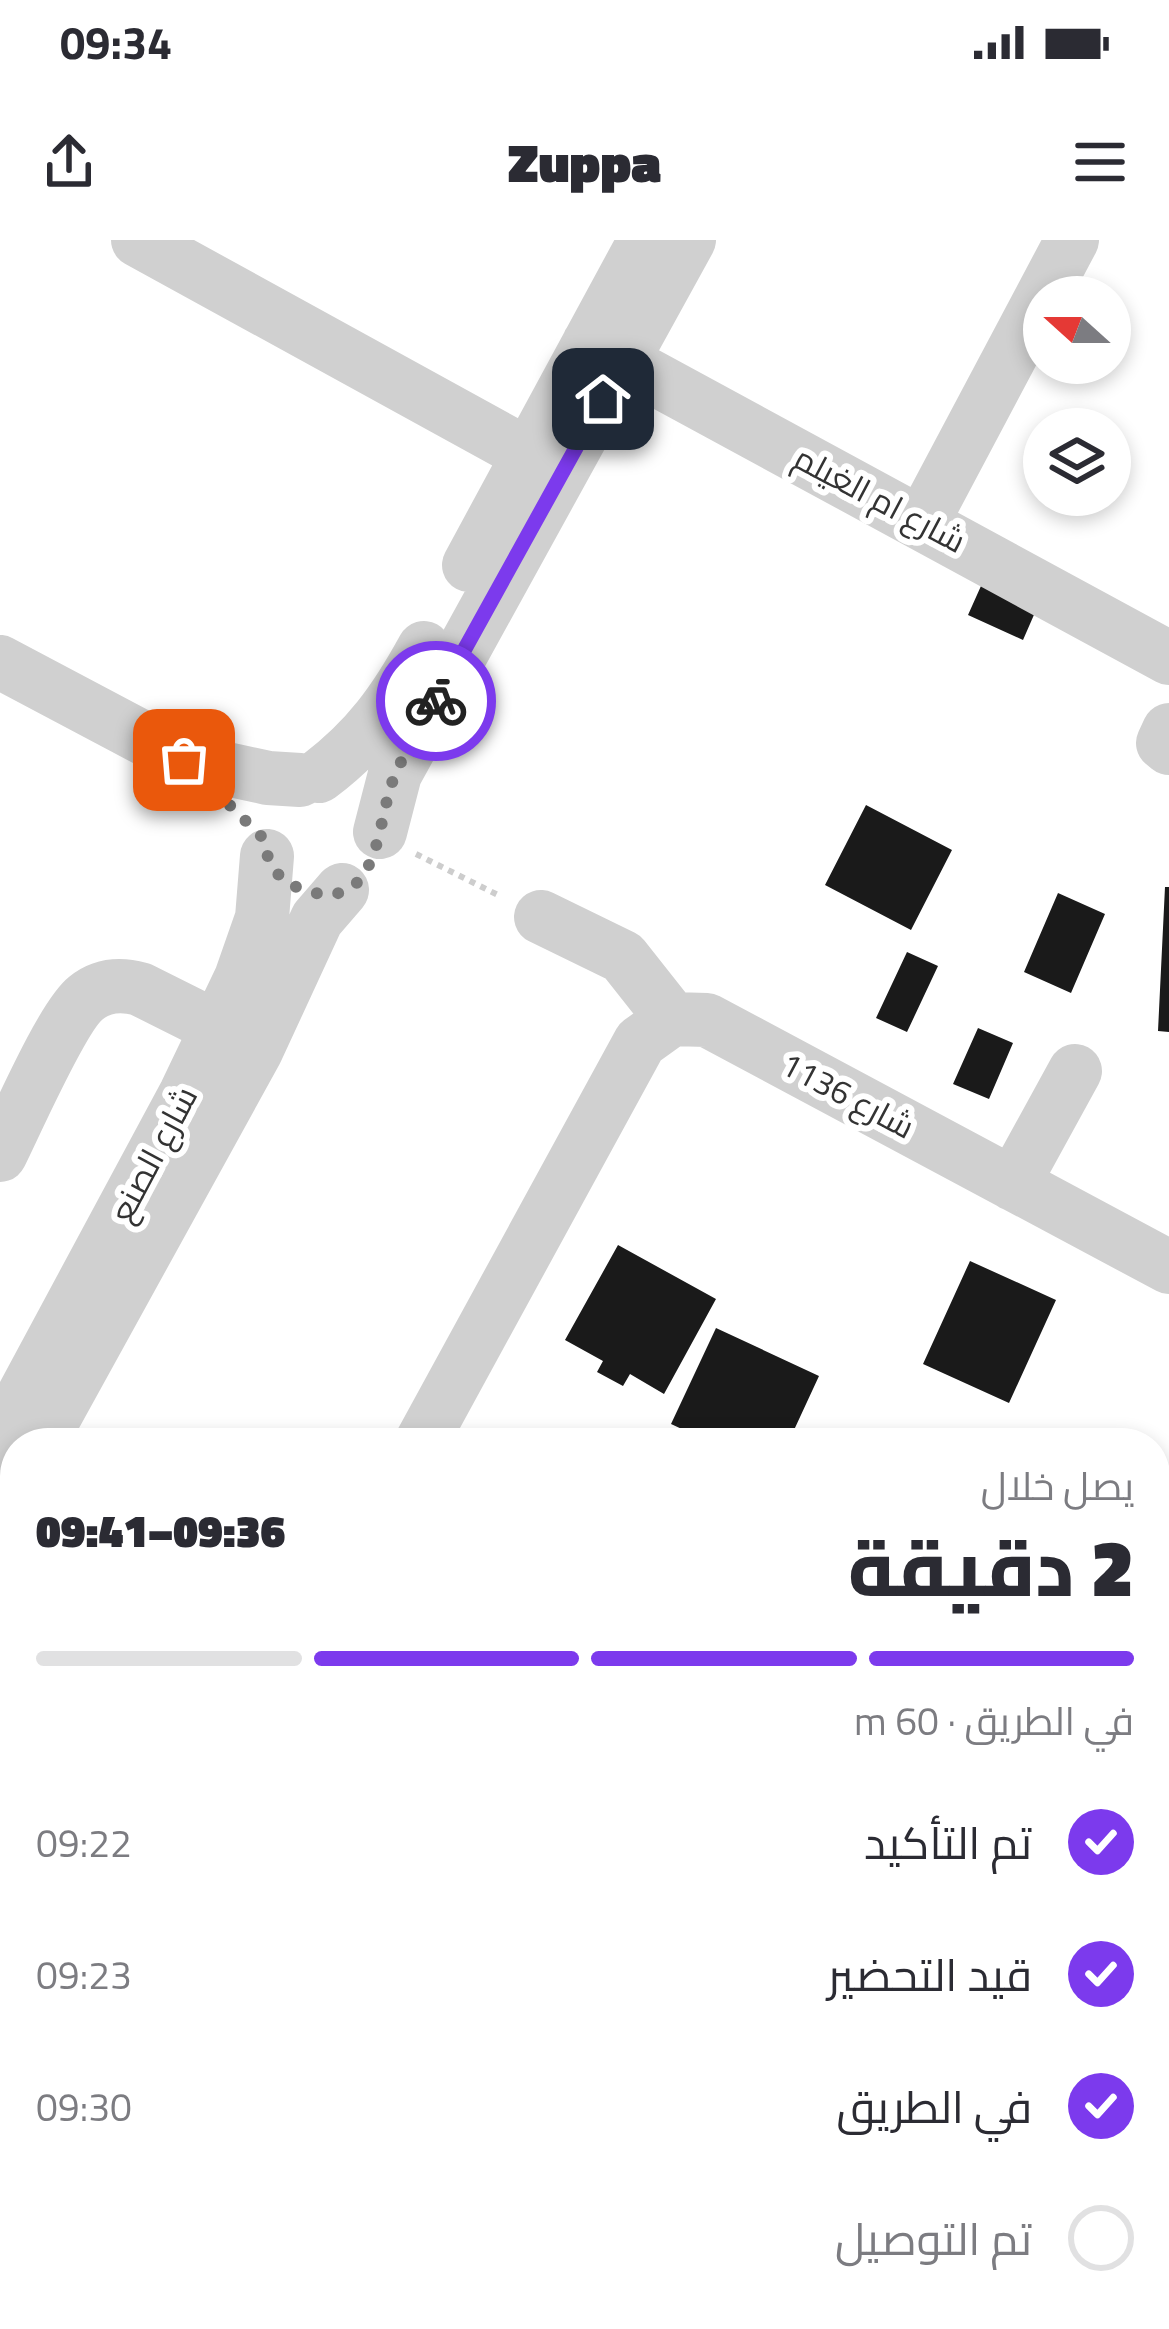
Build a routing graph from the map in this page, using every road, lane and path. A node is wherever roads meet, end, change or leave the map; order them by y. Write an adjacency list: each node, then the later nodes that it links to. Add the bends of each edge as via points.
1 (137, 240): 6 (street)
2 (645, 240): 5 (street)
3 (689, 240): 5 (street)
4 (1072, 240): 7 (street)
5 (606, 352): 6 (street); 7 (street, شارع ام الغيلم); 14 (street, via 395,774)
6 (529, 455): 13 (street, via 395,701 350,752)
7 (923, 521): 8 (street, شارع ام الغيلم)
8 (1169, 658)
9 (0, 662): 12 (street)
10 (1169, 730): 11 (street)
11 (1169, 748)
12 (184, 760): 13 (street); 15 (street)
13 (309, 778): 14 (street, via 337,778 367,797); 15 (street, via 272,802)
14 (379, 841): 16 (street, via 370,867); 17 (path)
15 (265, 847): 16 (street, via 289,884); 19 (street, شارع الصنع, via 262,918)
16 (342, 890): 24 (street, شارع الصنع, via 317,919 256,1051)
17 (541, 916): 18 (street, via 623,957)
18 (672, 1019): 22 (street, شارع 1136, via 707,1020); 25 (street, via 640,1042)
19 (218, 1028): 21 (street, via 140,989 98,990 69,1019); 24 (street, شارع الصنع)
20 (1075, 1071): 22 (street)
21 (0, 1154)
22 (1013, 1184): 23 (street, شارع 1136)
23 (1169, 1267)
24 (10, 1423)
25 (429, 1428)

